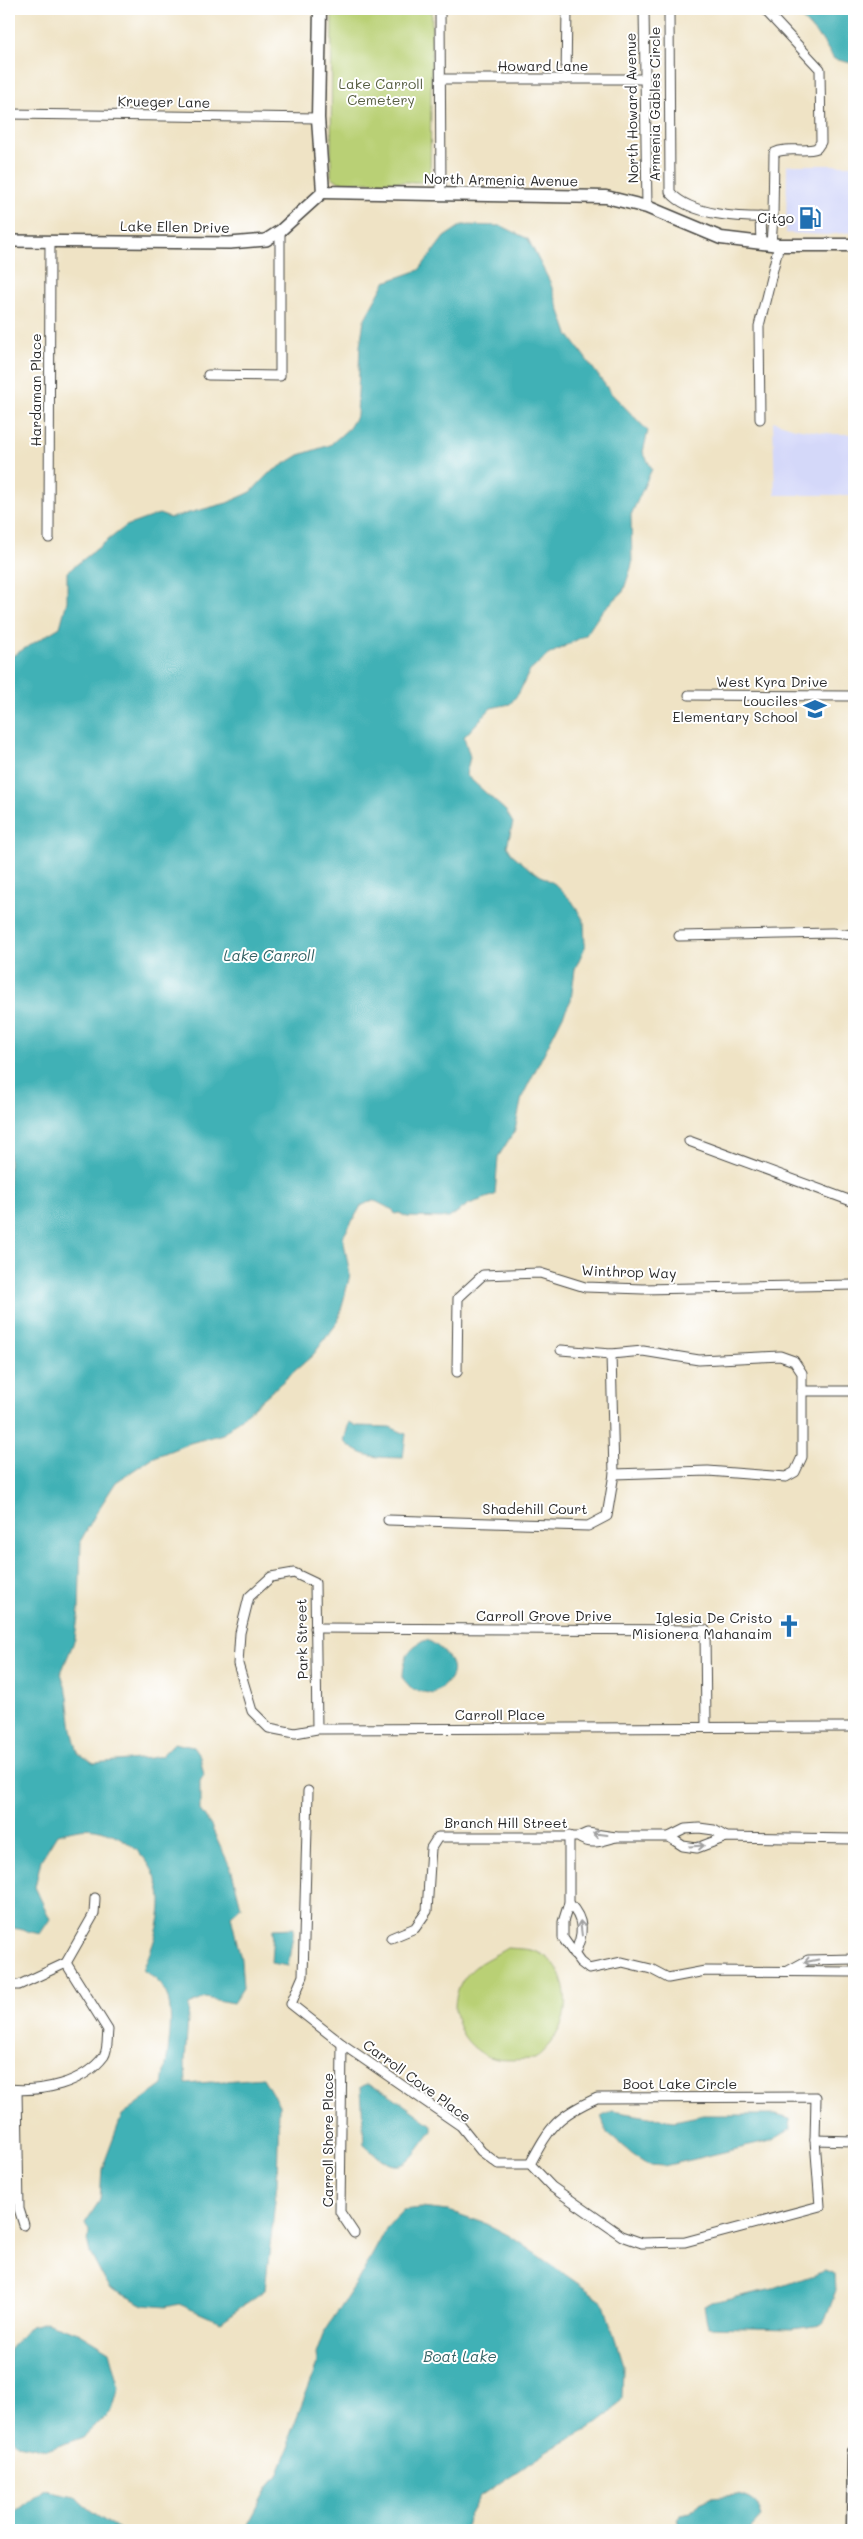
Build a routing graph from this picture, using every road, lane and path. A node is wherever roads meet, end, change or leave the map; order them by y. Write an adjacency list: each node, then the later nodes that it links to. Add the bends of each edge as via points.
1 (320, 9): 11 (main road)
2 (440, 9): 7 (street)
3 (567, 9): 8 (street)
4 (644, 9): 9 (street, North Howard Avenue)
5 (669, 9): 15 (street, Armenia Gables Circle, via 670,192 675,198 717,215)
6 (764, 9): 16 (street, via 816,63 821,76 821,142 818,148 810,151 780,150 774,153)
7 (441, 79): 8 (street, Howard Lane); 13 (street)
8 (566, 80): 9 (street, Howard Lane)
9 (644, 80): 14 (street, North Howard Avenue)
10 (9, 114): 11 (street, Krueger Lane)
11 (318, 118): 12 (main road)
12 (323, 192): 13 (main road, North Armenia Avenue); 17 (street, Lake Ellen Drive)
13 (441, 194): 14 (main road, North Armenia Avenue, via 606,197)
14 (647, 207): 20 (main road, North Armenia Avenue, via 721,238)
15 (760, 217): 16 (street, Armenia Gables Circle); 20 (street)
16 (773, 217): 20 (street)
17 (280, 231): 19 (street, Lake Ellen Drive, via 266,240 250,242); 22 (street, via 280,376)
18 (9, 241): 19 (street, Lake Ellen Drive)
19 (50, 241): 24 (street, Hardaman Place)
20 (770, 244): 21 (main road, North Armenia Avenue); 23 (street, via 759,326)
21 (854, 245)
22 (208, 375)
23 (760, 419)
24 (49, 538)
25 (689, 695): 26 (street, West Kyra Drive)
26 (854, 696)
27 (854, 935): 28 (street)
28 (679, 936)
29 (689, 1141): 30 (street)
30 (854, 1202)
31 (854, 1285): 34 (street, Winthrop Way, via 642,1289 585,1287 540,1274 483,1275 458,1298)
32 (561, 1350): 33 (street)
33 (611, 1354): 35 (street, via 643,1351 699,1360 780,1356 794,1361 802,1373); 37 (street, Shadehill Court)
34 (457, 1372)
35 (802, 1391): 36 (street); 37 (street, via 802,1457 796,1472 786,1477 708,1471)
36 (854, 1391)
37 (614, 1474): 38 (street, Shadehill Court, via 607,1516 588,1526)
38 (388, 1520)
39 (244, 1616): 40 (street, Park Street, via 250,1597 271,1577 294,1573 315,1583); 43 (street, Carroll Place, via 238,1664 252,1711 269,1728 294,1733)
40 (315, 1628): 41 (street, Carroll Grove Drive, via 705,1630); 43 (street, Park Street)
41 (706, 1727): 42 (street, Carroll Place); 43 (street, Carroll Place)
42 (854, 1727)
43 (317, 1729)
44 (308, 1791): 58 (street, Carroll Cove Place, via 303,1976 291,2004)
45 (574, 1837): 46 (street, Branch Hill Street, via 585,1842 616,1837); 50 (street); 51 (street, Branch Hill Street, via 438,1838 431,1848 427,1911 415,1928)
46 (668, 1837): 47 (street, Branch Hill Street, via 699,1828 714,1830); 47 (street, Branch Hill Street, one-way to 47, via 683,1846 696,1848)
47 (726, 1837): 48 (street, Branch Hill Street)
48 (854, 1839)
49 (95, 1898): 54 (street, via 94,1914)
50 (569, 1903): 52 (street, via 563,1922 563,1938); 52 (street, one-way to 50, via 582,1939 581,1925 577,1912)
51 (391, 1938)
52 (574, 1955): 55 (street, via 589,1969 622,1962 651,1969 668,1978 705,1971)
53 (854, 1959): 55 (street, one-way to 55, via 808,1960)
54 (66, 1963): 57 (street, via 19,1985); 59 (street, via 108,2030 105,2055 83,2076 50,2087)
55 (786, 1972): 56 (street)
56 (854, 1972)
57 (9, 1985)
58 (342, 2044): 62 (street, Carroll Cove Place, via 461,2126 480,2151 498,2164); 64 (street, Carroll Shore Place, via 340,2212)
59 (13, 2089): 63 (street, via 19,2209)
60 (815, 2140): 61 (street); 62 (street, Boot Lake Circle, via 816,2097 597,2098 568,2111 546,2133); 62 (street, via 820,2206 685,2242 642,2243 622,2236 552,2187)
61 (854, 2141)
62 (530, 2164)
63 (24, 2225)
64 (354, 2232)
65 (854, 2452): 66 (main road)
66 (853, 2530)

